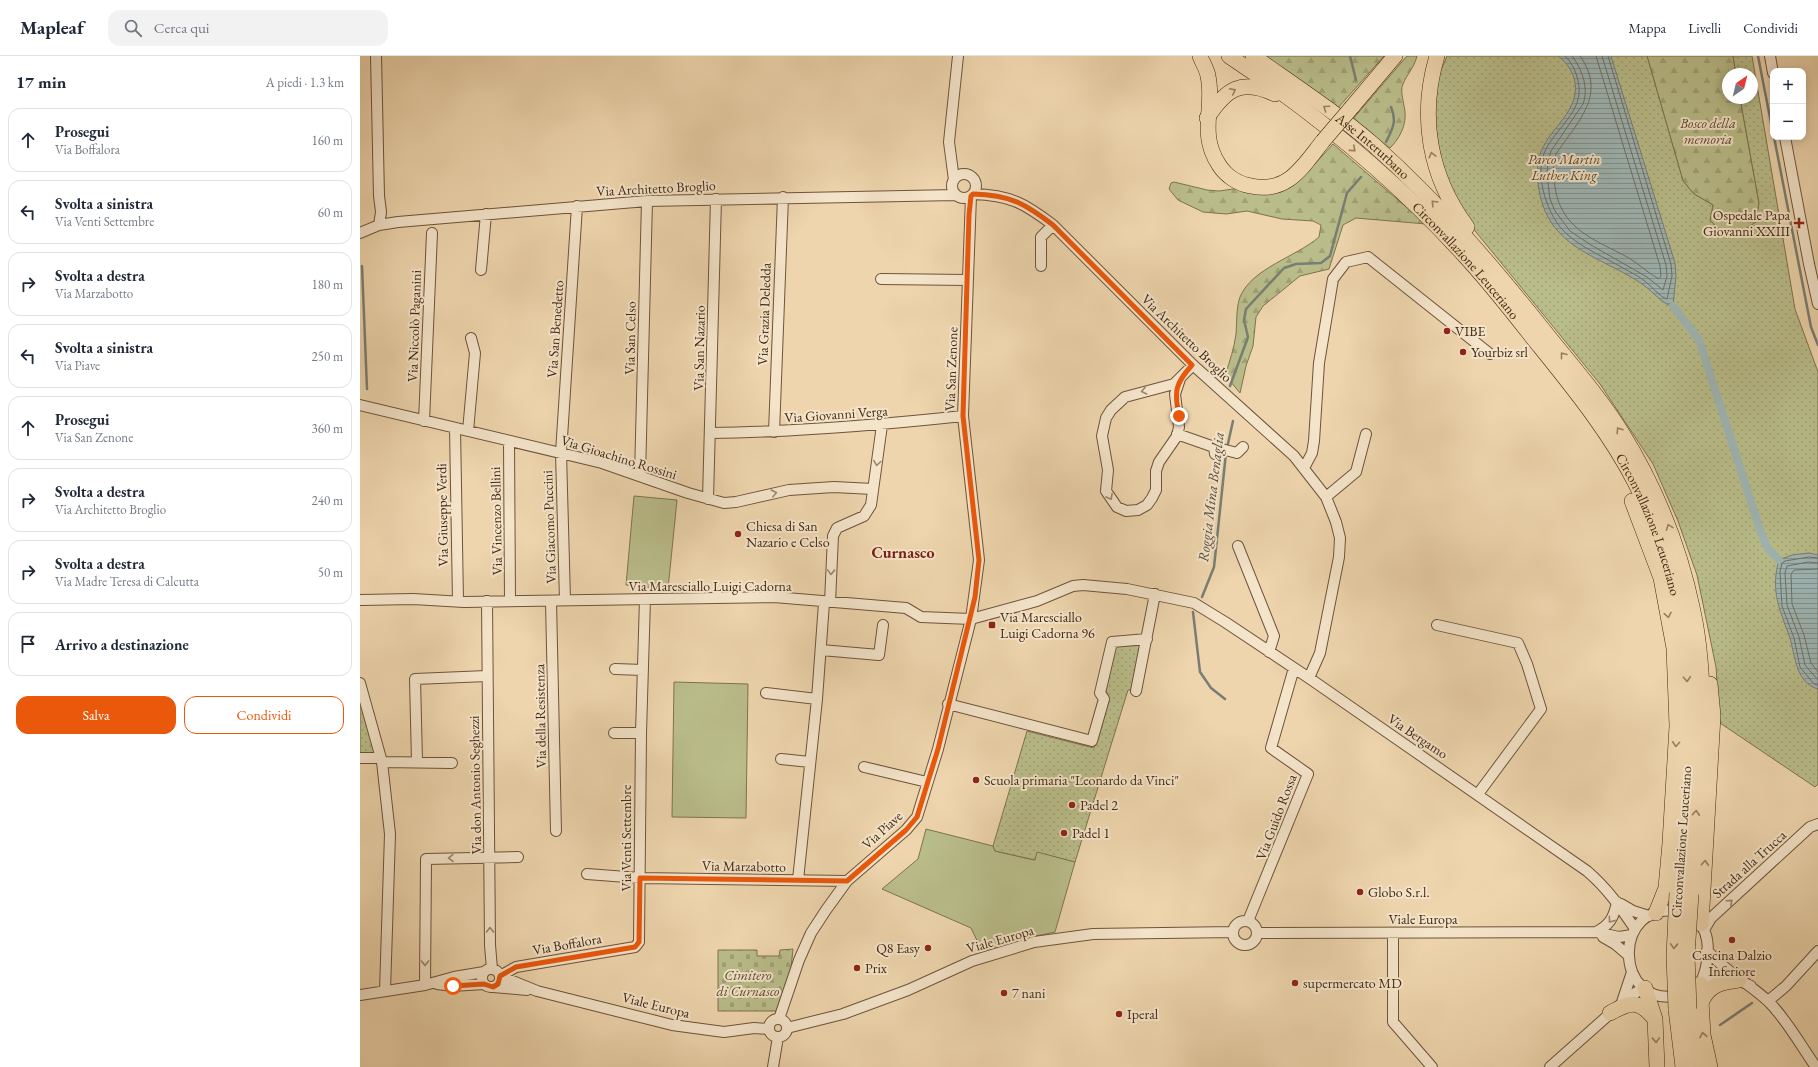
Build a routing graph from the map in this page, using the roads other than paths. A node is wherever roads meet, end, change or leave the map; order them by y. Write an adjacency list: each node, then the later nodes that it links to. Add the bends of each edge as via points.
1 (376, 56): 25 (street, via 381,212)
2 (958, 56): 13 (street, via 950,126)
3 (1200, 56): 11 (highway, via 1208,75)
4 (1228, 56): 10 (highway)
5 (1253, 56): 29 (highway, Asse Interurbano, one-way to 5, via 1442,211 1373,145)
6 (1395, 56): 11 (highway, bridge, via 1300,170 1286,183 1272,187 1252,187 1227,175 1209,145)
7 (1437, 56): 29 (highway, one-way to 7, via 1477,240 1458,215 1436,171 1430,147 1428,96)
8 (1770, 56): 9 (street)
9 (1772, 68)
10 (1301, 107): 11 (highway, one-way to 10, via 1230,91 1248,86 1269,92); 40 (highway, Circonvallazione Leuceriano, one-way to 40, via 1390,182 1466,257)
11 (1207, 118)
12 (1786, 140): 34 (street)
13 (950, 154): 14 (street); 15 (street)
14 (964, 174): 15 (street, Via Architetto Broglio); 16 (street, Via Architetto Broglio, via 972,177)
15 (953, 182): 17 (street, Via Architetto Broglio); 19 (street)
16 (976, 184): 18 (street, Via Architetto Broglio); 19 (street, Via San Zenone)
17 (935, 194): 19 (street, Via Architetto Broglio); 20 (street, Via Architetto Broglio)
18 (995, 195): 19 (street, Via Architetto Broglio); 26 (street, Via Architetto Broglio, via 1026,206)
19 (965, 196): 33 (street, Via San Zenone, via 969,215)
20 (783, 197): 21 (street, Via Architetto Broglio); 46 (street, Via Grazia Deledda)
21 (716, 199): 22 (street, Via Architetto Broglio); 47 (street, Via San Nazario)
22 (647, 201): 23 (street, Via Architetto Broglio); 54 (street, Via San Celso)
23 (577, 206): 24 (street, Via Architetto Broglio); 52 (street, Via San Benedetto)
24 (486, 214): 25 (street, Via Architetto Broglio); 31 (street)
25 (379, 225): 27 (street, Via Architetto Broglio)
26 (1053, 225): 30 (street, via 1041,236); 37 (street, Via Architetto Broglio)
27 (360, 233)
28 (432, 233): 42 (street, Via Niccolò Paganini)
29 (1480, 252): 59 (highway, Circonvallazione Leuceriano, one-way to 29, via 1669,526 1621,432 1587,385)
30 (1041, 266)
31 (481, 270)
32 (881, 279): 33 (street)
33 (968, 280): 41 (street, Via San Zenone)
34 (1818, 304)
35 (471, 338): 45 (street, via 475,353)
36 (1490, 354): 53 (street, via 1368,257 1346,262 1333,279 1319,363 1314,441)
37 (1192, 365): 38 (street); 53 (street, Via Architetto Broglio, via 1294,456)
38 (1180, 378): 48 (street, via 1175,394 1179,416); 48 (street, one-way to 48, via 1166,387 1125,397 1106,418 1102,436 1108,470 1106,491 1117,507 1126,511 1138,510 1152,498 1156,490 1156,471 1159,462)
39 (360, 405): 42 (street, Via Gioachino Rossini)
40 (1588, 410): 106 (highway, Circonvallazione Leuceriano, one-way to 106, via 1621,458 1647,507 1668,566 1683,634 1689,718); 108 (highway, one-way to 108, via 1595,430 1614,460 1638,515 1661,578 1674,648 1677,726 1670,843 1666,888)
41 (963, 416): 43 (street, Via Giovanni Verga); 70 (street, Via San Zenone, via 979,560)
42 (424, 421): 44 (street, Via Gioachino Rossini)
43 (882, 425): 46 (street, Via Giovanni Verga); 55 (street, one-way to 55)
44 (455, 428): 45 (street, Via Gioachino Rossini); 67 (street, Via Giuseppe Verdi)
45 (468, 431): 50 (street, Via Gioachino Rossini)
46 (774, 432): 47 (street, Via Giovanni Verga)
47 (710, 433): 57 (street, Via San Nazario)
48 (1177, 434): 51 (street, via 1220,451 1237,453)
49 (1366, 434): 56 (street, via 1356,472)
50 (509, 441): 52 (street, Via Gioachino Rossini); 65 (street, Via Vincenzo Bellini)
51 (1243, 447)
52 (561, 453): 54 (street, Via Gioachino Rossini); 63 (street, Via Giacomo Puccini)
53 (1304, 468): 56 (street, Via Architetto Broglio)
54 (640, 476): 57 (street, Via Gioachino Rossini)
55 (873, 489): 57 (street, Via Gioachino Rossini, one-way to 55, via 724,503 789,490 834,487); 68 (street, one-way to 68, via 871,505 864,516 838,528 833,536)
56 (1326, 497): 80 (street, Via Architetto Broglio, via 1340,538 1339,557 1320,653)
57 (708, 499)
58 (1238, 546): 75 (street, via 1274,636)
59 (1682, 564): 106 (highway, Circonvallazione Leuceriano, one-way to 59, via 1702,720 1700,661 1694,613); 110 (highway, one-way to 59, via 1713,716 1708,661 1694,584)
60 (1155, 594): 69 (street, Via Maresciallo Luigi Cadorna); 70 (street, Via Maresciallo Luigi Cadorna, via 1105,585 1073,586 1036,602); 73 (street)
61 (360, 599): 67 (street, Via Maresciallo Luigi Cadorna)
62 (645, 599): 63 (street, Via Maresciallo Luigi Cadorna); 68 (street, Via Maresciallo Luigi Cadorna, via 774,597); 78 (street, Via Venti Settembre)
63 (565, 600): 66 (street, Via Maresciallo Luigi Cadorna)
64 (487, 601): 65 (street, Via Maresciallo Luigi Cadorna); 67 (street, Via Maresciallo Luigi Cadorna); 79 (street, Via don Antonio Seghezzi)
65 (510, 601): 66 (street, Via Maresciallo Luigi Cadorna)
66 (551, 601): 99 (street, Via della Resistenza)
67 (458, 602)
68 (827, 602): 70 (street, Via Maresciallo Luigi Cadorna, via 906,608 921,617); 74 (street)
69 (1194, 603): 75 (street, Via Bergamo)
70 (971, 619): 86 (street, Via Piave)
71 (883, 625): 74 (street, via 880,655)
72 (1437, 625): 97 (street, via 1518,643 1541,709)
73 (1147, 639): 82 (street); 86 (street, via 1112,642 1100,693 1104,699 1092,741)
74 (821, 650): 85 (street)
75 (1269, 652): 76 (street, Via Bergamo)
76 (1294, 668): 80 (street, Via Bergamo); 109 (street, Via Guido Rossa, via 1271,748 1308,774)
77 (615, 669): 78 (street)
78 (643, 670): 88 (street, Via Venti Settembre)
79 (487, 676): 92 (street, via 415,679); 100 (street, Via don Antonio Seghezzi)
80 (1309, 678): 97 (street, Via Bergamo)
81 (360, 683): 84 (street)
82 (1136, 690)
83 (766, 693): 85 (street)
84 (361, 694): 91 (street)
85 (817, 698): 93 (street)
86 (948, 704): 96 (street, Via Piave)
87 (614, 733): 88 (street)
88 (641, 733): 103 (street, Via Venti Settembre)
89 (360, 758): 91 (street)
90 (781, 759): 93 (street)
91 (382, 760): 92 (street); 127 (street, via 390,834)
92 (417, 762): 94 (street)
93 (810, 762): 104 (street)
94 (452, 763)
95 (864, 767): 96 (street)
96 (927, 782): 105 (street, Via Piave, via 917,817 910,826)
97 (1478, 794): 107 (street, Via Bergamo, via 1587,871)
98 (1818, 824): 110 (street, Strada alla Trucca, one-way to 98, via 1810,827)
99 (556, 831)
100 (490, 857): 101 (street); 120 (street, Via don Antonio Seghezzi, one-way to 100); 123 (street, one-way to 123, via 426,859)
101 (518, 857)
102 (588, 874): 103 (street, Via Marzabotto)
103 (640, 878): 104 (street, Via Marzabotto); 116 (street, Via Venti Settembre)
104 (798, 880): 105 (street, Via Marzabotto)
105 (847, 881): 133 (street, Via Piave, via 811,932)
106 (1684, 893): 131 (highway, Circonvallazione Leuceriano, bridge, via 1674,956)
107 (1617, 902): 108 (street, Via Bergamo, via 1633,911); 112 (street, one-way to 112, via 1609,924); 113 (street, Via Bergamo)
108 (1653, 915): 110 (street, via 1669,911 1680,912 1693,918); 113 (street)
109 (1248, 921): 111 (street, via 1237,924); 114 (street, via 1255,926)
110 (1703, 927): 117 (street)
111 (1233, 932): 114 (street, via 1235,939 1244,945 1252,943); 135 (street, Viale Europa, via 1093,934 1034,942 972,961 908,990 843,1014)
112 (1593, 932): 113 (street, Viale Europa, via 1619,937); 115 (street, Viale Europa); 119 (street, Viale Europa, via 1615,944)
113 (1634, 932): 119 (street)
114 (1257, 933): 115 (street, Viale Europa)
115 (1393, 933): 139 (street, via 1393,1022)
116 (639, 942): 120 (street, Via Boffalora, via 635,947)
117 (1707, 950): 122 (street, via 1720,964); 124 (street, via 1706,968)
118 (1818, 951): 130 (street, via 1786,986)
119 (1628, 955): 121 (street)
120 (492, 972): 123 (street, Via Boffalora, via 454,977); 125 (street, via 482,978); 125 (street, Via Boffalora, via 498,984); 128 (street, Viale Europa)
121 (1632, 972): 126 (street); 132 (street, via 1628,986)
122 (1745, 983): 124 (street, via 1716,975); 130 (street); 131 (highway, via 1720,982)
123 (429, 984): 125 (street, Via Boffalora); 127 (street, Via Boffalora)
124 (1700, 984): 126 (street, via 1688,993 1673,996 1659,995); 131 (highway)
125 (489, 985): 128 (street, Viale Europa)
126 (1645, 988): 132 (street, via 1635,992); 134 (highway)
127 (385, 991): 129 (street, Via Boffalora)
128 (537, 991): 136 (street, Viale Europa, via 692,1028 724,1032)
129 (360, 995)
130 (1768, 1001): 145 (street)
131 (1689, 1007): 142 (highway, Circonvallazione Leuceriano); 143 (highway, Circonvallazione Leuceriano); 144 (highway, one-way to 131, via 1703,1035)
132 (1616, 1008): 134 (highway, via 1636,1004 1645,1008); 140 (street)
133 (779, 1019): 135 (street, via 784,1021); 136 (street, via 772,1022)
134 (1655, 1019): 141 (highway, one-way to 141)
135 (787, 1028): 137 (street, via 785,1033)
136 (769, 1029): 137 (street)
137 (778, 1037): 138 (street)
138 (773, 1067)
139 (1432, 1067)
140 (1550, 1067)
141 (1657, 1067)
142 (1683, 1067)
143 (1696, 1067)
144 (1710, 1067)
145 (1816, 1067)

